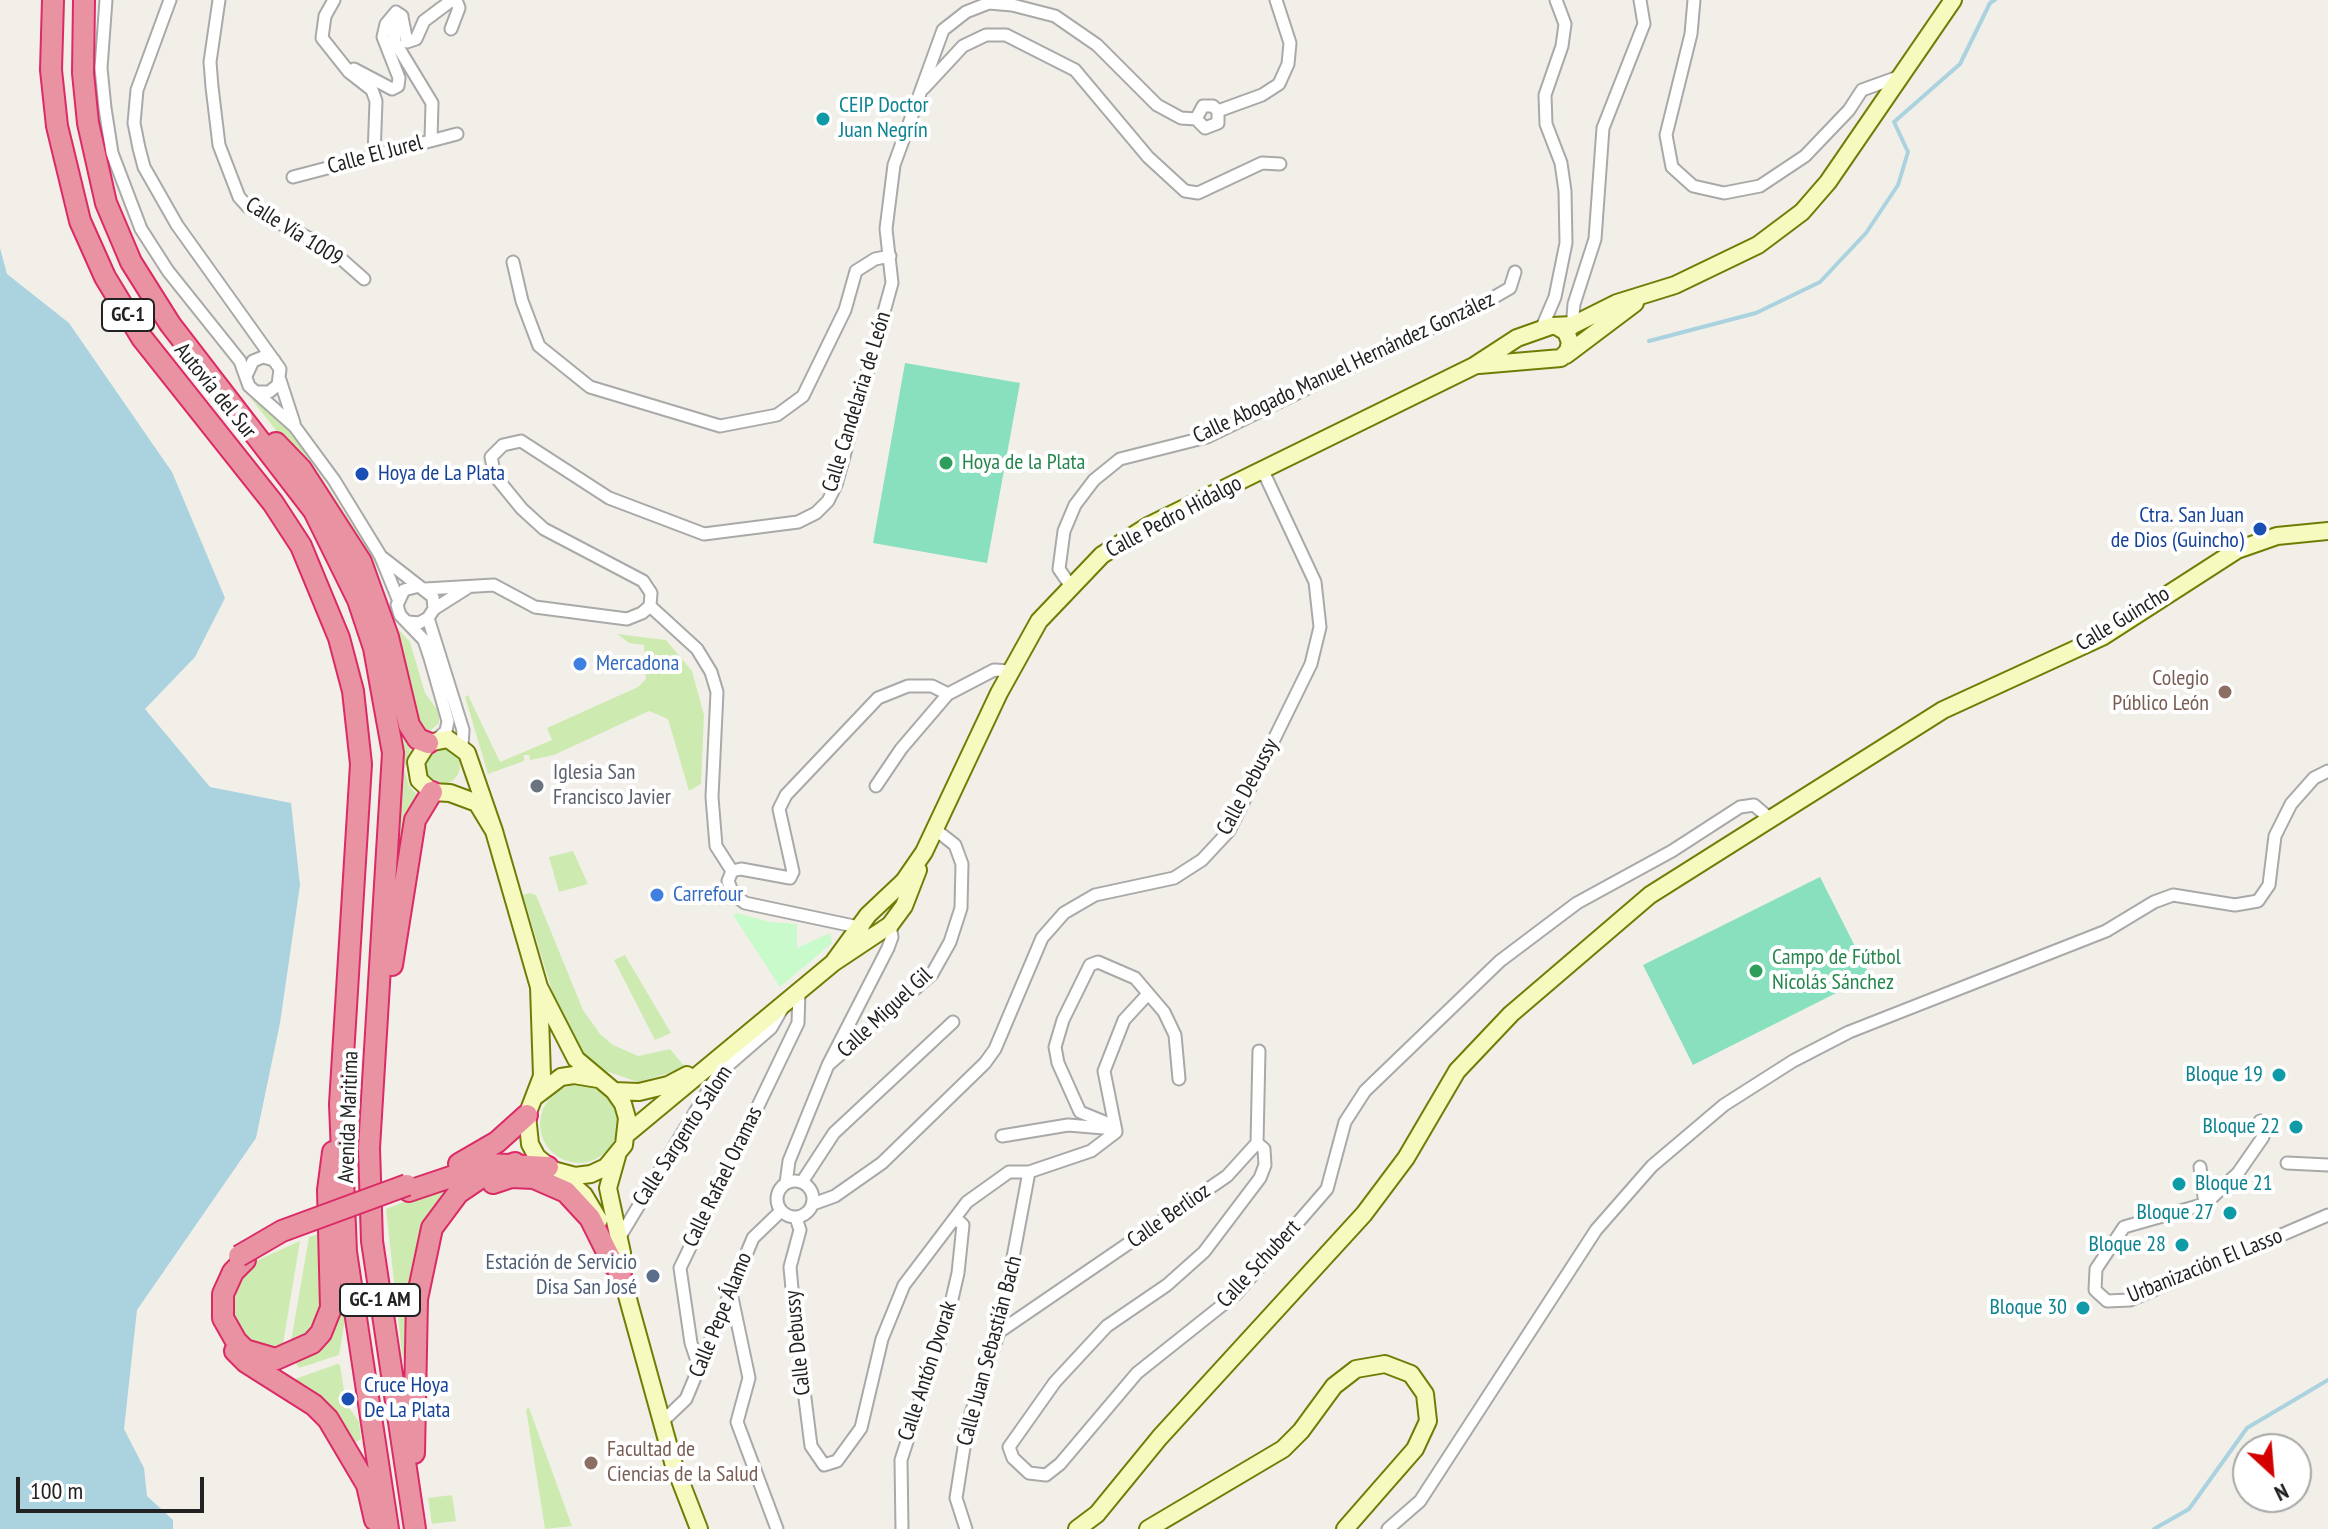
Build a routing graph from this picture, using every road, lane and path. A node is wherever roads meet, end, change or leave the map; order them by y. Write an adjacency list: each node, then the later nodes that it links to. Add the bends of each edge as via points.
1 (53, 0): 55 (highway, Autovía del Sur / GC-1, via 51,70 57,126 80,221 105,277 142,338 301,546 339,638)
2 (84, 0): 40 (highway, Autovía del Sur / GC-1, via 88,123 106,203 131,262 170,324)
3 (106, 0): 31 (street, Autovía del Sur, via 101,68 123,190 168,271)
4 (170, 0): 30 (street, via 137,90 134,123 139,148 177,225)
5 (219, 0): 26 (street, Calle Vía 1009, via 212,87 219,145 239,197 248,207 330,249)
6 (334, 0): 15 (street, via 322,38)
7 (454, 0): 13 (street, via 424,21 416,39 407,42); 14 (street, via 459,8)
8 (1276, 0): 17 (street, Calle Candelaria de León, via 1290,43 1279,84 1218,111 1203,106 1196,119 1181,118 1157,105 1077,29 1055,16 1012,5 989,3 943,30)
9 (1556, 0): 29 (street, via 1565,24 1545,95 1546,124 1561,163 1566,243 1555,297)
10 (1640, 0): 28 (street, via 1644,24 1603,128 1595,239)
11 (1694, 0): 16 (street, via 1666,135 1672,167 1693,186 1724,193 1760,186 1805,156 1862,90)
12 (1953, 0): 16 (street)
13 (402, 16): 15 (street, via 396,12 383,37 398,86 392,89); 19 (street, via 394,28 395,42 432,103)
14 (451, 29)
15 (333, 54): 20 (street, via 372,90)
16 (1898, 77): 27 (street, via 1854,147 1802,212 1758,245)
17 (919, 94): 21 (street, via 963,46 986,35 1006,35 1075,70 1148,157 1185,191 1198,193 1262,163); 23 (street, Calle Candelaria de León, via 887,196)
18 (457, 134): 19 (street, Calle El Jurel)
19 (431, 140): 20 (street, Calle El Jurel)
20 (374, 156): 22 (street, Calle El Jurel)
21 (1280, 164)
22 (293, 177)
23 (890, 256): 24 (street, via 856,271 845,310 803,396 777,415 720,426 590,387 539,346); 49 (street, Calle Candelaria de León, via 892,283 836,485 816,513 774,527 704,534 609,498 521,441 503,445 491,457 495,476 522,509 544,529 643,581 651,593)
24 (513, 262)
25 (1515, 272): 46 (street, Calle Abogado Manuel Hernández González, via 1510,288 1491,299 1207,437 1120,459 1094,480 1064,531 1059,569)
26 (364, 279)
27 (1653, 292): 28 (street); 32 (street)
28 (1566, 329): 29 (street); 32 (street)
29 (1540, 332): 33 (street, via 1536,343); 36 (street, via 1517,338)
30 (252, 333): 34 (street); 35 (street)
31 (223, 338): 34 (street, Autovía del Sur); 37 (street, Autovía del Sur)
32 (1566, 355): 33 (street)
33 (1544, 358): 36 (street)
34 (255, 360): 35 (street); 37 (street)
35 (274, 360): 38 (street)
36 (1474, 366): 42 (street, Calle Pedro Hidalgo)
37 (246, 377): 39 (street)
38 (280, 380): 39 (street, via 274,389); 41 (street)
39 (257, 392): 41 (street)
40 (232, 404): 54 (highway, Autovía del Sur / GC-1, via 314,511 346,572 370,636); 56 (highway, via 301,469 349,540 377,604 409,725 418,739)
41 (295, 427): 44 (street)
42 (1263, 471): 46 (street, Calle Pedro Hidalgo, via 1148,526 1102,555); 101 (street, Calle Debussy, via 1315,582 1320,627 1311,664 1229,831 1202,860 1174,878 1095,895 1064,913 1042,938 985,1063 882,1163 835,1196)
43 (2328, 531): 61 (street, Calle Guincho, via 2277,536 2237,550 2102,637 1943,710)
44 (380, 555): 47 (street); 48 (street)
45 (474, 584): 47 (street); 49 (street, via 494,585 552,610 627,619); 50 (street)
46 (1070, 585): 52 (street, Calle Pedro Hidalgo, via 1039,621)
47 (422, 588): 48 (street, via 404,590); 50 (street, via 433,597)
48 (398, 599): 51 (street, via 398,610)
49 (650, 606): 65 (street, via 697,649 711,672 717,692 712,797 716,846)
50 (431, 613): 51 (street, via 419,623); 57 (street)
51 (409, 622): 56 (street, via 424,640 448,721 446,731)
52 (1011, 671): 53 (street, via 994,670); 62 (street, Calle Pedro Hidalgo)
53 (948, 694): 59 (street); 65 (street, via 932,686 908,686 878,698 803,774 779,809 790,878)
54 (385, 705): 80 (highway, Avenida Maritima / GC-1 AM, via 393,753)
55 (355, 710): 84 (highway, Avenida Maritima / GC-1 AM, via 361,764)
56 (432, 741): 57 (street, via 448,739); 60 (street, via 419,753 415,771 424,787)
57 (466, 753): 60 (street, via 464,784); 63 (street)
58 (2328, 771): 117 (street, via 2314,778 2291,804 2275,836 2269,885 2258,901 2235,905 2173,895 2154,902 2106,931 1849,1032 1724,1105 1652,1166 1596,1230 1420,1501)
59 (876, 786)
60 (441, 793): 63 (street, via 477,803); 80 (highway, via 415,820)
61 (1768, 817): 90 (street, Calle Schubert, via 1754,805 1740,807 1577,903 1500,961 1365,1091 1345,1122 1327,1189 1235,1295 1137,1373 1060,1464 1046,1475 1029,1473 1009,1447 1055,1382 1107,1326 1204,1252 1260,1178 1264,1149); 126 (street, Calle Guincho, via 1650,895 1511,1014 1457,1071 1406,1158 1364,1214 1160,1437 1097,1514)
62 (936, 830): 64 (street, Calle Pedro Hidalgo); 79 (street, Calle Miguel Gil, via 955,845 962,864 961,908 950,942 932,974)
63 (494, 831): 73 (street)
64 (924, 852): 66 (street, Calle Pedro Hidalgo); 67 (street, Calle Pedro Hidalgo)
65 (732, 871): 68 (street, via 728,881 733,894 745,903)
66 (888, 896): 67 (street, via 898,897); 70 (street, Calle Pedro Hidalgo)
67 (904, 906): 69 (street, Calle Pedro Hidalgo)
68 (831, 920): 70 (street); 71 (street)
69 (887, 927): 70 (street); 72 (street, Calle Pedro Hidalgo); 79 (street, via 892,937 888,948)
70 (858, 928): 71 (street, Calle Pedro Hidalgo)
71 (849, 943): 72 (street, Calle Pedro Hidalgo)
72 (833, 963): 75 (street, Calle Pedro Hidalgo)
73 (539, 987): 82 (street, via 576,1059); 85 (street, via 542,1076)
74 (1148, 994): 81 (street, via 1175,1035); 87 (street, via 1124,1020 1104,1071); 87 (street, via 1135,978 1114,967 1090,965 1055,1047 1080,1112)
75 (792, 997): 78 (street, Calle Pedro Hidalgo); 107 (street, Calle Sargento Salom, via 771,1028 718,1074); 113 (street, Calle Rafael Oramas, via 798,1023 680,1268)
76 (953, 1022): 98 (street, via 834,1133)
77 (1259, 1051): 90 (street)
78 (706, 1065): 83 (street, Calle Pedro Hidalgo, via 668,1085); 88 (street, Calle Pedro Hidalgo)
79 (828, 1065): 99 (street, via 789,1161)
80 (373, 1070): 120 (highway, Avenida Maritima / GC-1 AM, via 372,1241)
81 (1179, 1079)
82 (600, 1080): 83 (street); 85 (street, via 561,1077 549,1083)
83 (614, 1091): 88 (street, via 623,1104)
84 (340, 1104): 109 (highway, via 328,1190 331,1308 312,1343 276,1359 245,1350 236,1341 223,1318 223,1294); 119 (highway, Avenida Maritima / GC-1 AM, via 346,1252)
85 (529, 1110): 96 (street, via 530,1144); 100 (highway, via 497,1142)
86 (2260, 1121): 102 (street, Urbanización El Lasso, via 2263,1137 2238,1173)
87 (1116, 1132): 89 (street, via 1068,1125); 97 (street, Calle Antón Dvorak, via 1091,1151)
88 (627, 1134): 91 (street)
89 (1002, 1136)
90 (1257, 1143): 112 (street, Calle Berlioz, via 1227,1176)
91 (617, 1156): 96 (street, via 591,1174); 107 (street, via 608,1188)
92 (515, 1163): 96 (highway); 100 (highway, via 489,1164); 108 (highway, via 458,1193 432,1228)
93 (2287, 1163): 94 (street)
94 (2328, 1165)
95 (2200, 1167): 102 (street)
96 (553, 1170): 110 (street, via 590,1204)
97 (1029, 1172): 106 (street, Calle Antón Dvorak, via 1009,1172 967,1202); 112 (street, Calle Juan Sebastián Bach)
98 (802, 1182): 99 (street); 101 (street, via 810,1189)
99 (786, 1183): 103 (street, via 778,1193)
100 (408, 1188): 109 (highway, bridge, via 282,1231)
101 (813, 1204): 105 (street)
102 (2205, 1204): 104 (street, Urbanización El Lasso, via 2124,1227 2096,1269 2095,1290 2107,1301 2130,1300)
103 (781, 1211): 105 (street); 111 (street, Calle Pepe Álamo, via 753,1238)
104 (2328, 1215)
105 (796, 1218): 115 (street, Calle Debussy, via 800,1230 790,1267 794,1311 811,1446)
106 (955, 1218): 115 (street, Calle Antón Dvorak, via 904,1285 882,1339 861,1428 837,1461); 124 (street, Calle Antón Dvorak, via 963,1225 958,1273 901,1460)
107 (618, 1240): 110 (street)
108 (426, 1253): 110 (highway, via 465,1199 498,1180 534,1178 566,1192 582,1207); 121 (highway, via 414,1347 413,1439)
109 (242, 1258): 118 (highway, via 220,1280 216,1294 223,1333 246,1362 328,1419 367,1485)
110 (621, 1272): 114 (street)
111 (730, 1288): 113 (street, Calle Pepe Álamo); 123 (street, via 749,1378 737,1422)
112 (999, 1332): 125 (street, Calle Juan Sebastián Bach, via 966,1437 956,1498)
113 (699, 1367): 114 (street, Calle Pepe Álamo, via 681,1408)
114 (664, 1420): 122 (street, via 673,1462)
115 (824, 1465)
116 (1366, 1507): 127 (street, via 1415,1449 1428,1421 1425,1394 1411,1374 1385,1364 1356,1369 1334,1386 1283,1449); 128 (street); 129 (street)
117 (1391, 1527)
118 (377, 1529)
119 (388, 1529)
120 (415, 1529)
121 (421, 1529)
122 (699, 1529)
123 (777, 1529)
124 (902, 1529)
125 (966, 1529)
126 (1077, 1529)
127 (1148, 1529)
128 (1345, 1529)
129 (1352, 1529)

